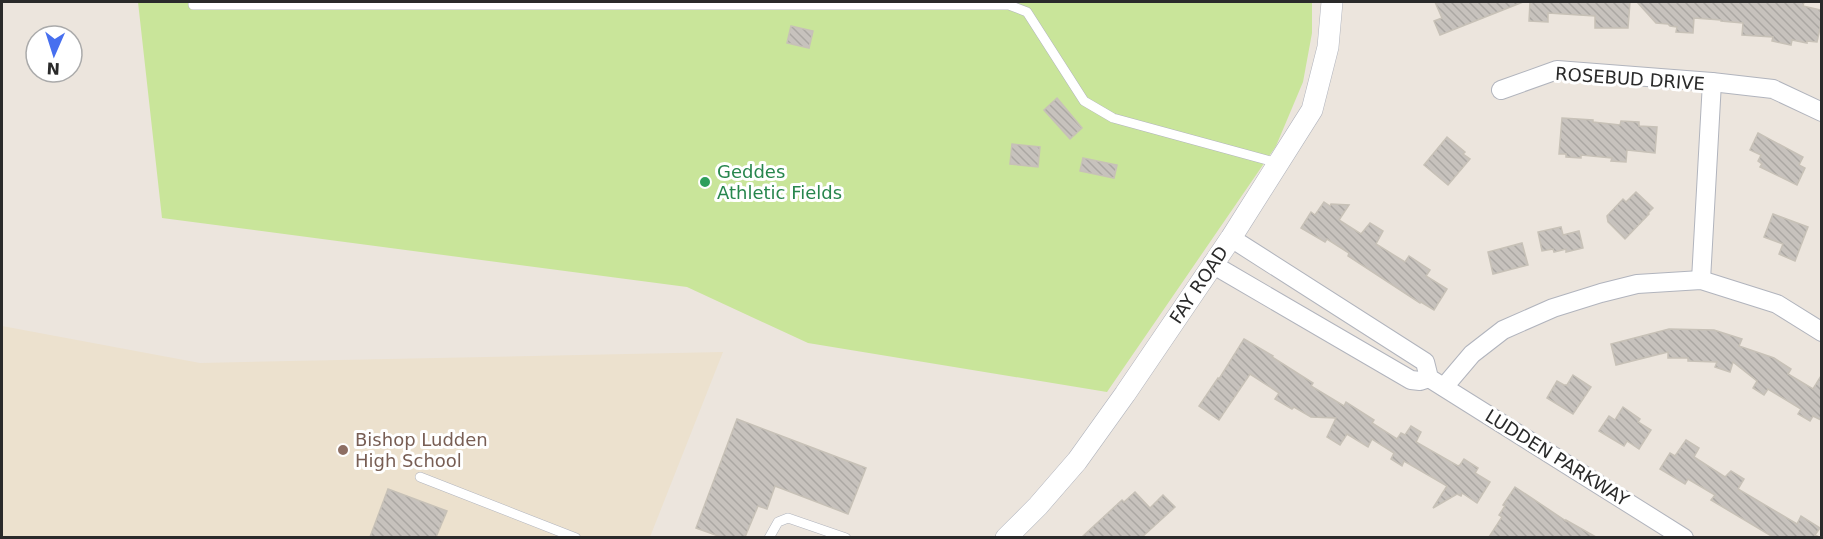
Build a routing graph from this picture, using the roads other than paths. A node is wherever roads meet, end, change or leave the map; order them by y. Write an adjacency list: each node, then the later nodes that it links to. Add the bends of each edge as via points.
1 (193, 2): 6 (lane, via 1009,5 1027,12 1084,101 1113,118)
2 (1332, 2): 6 (street, FAY ROAD, via 1328,47 1312,110)
3 (1712, 82): 4 (street, ROSEBUD DRIVE, via 1557,70); 5 (street, via 1773,89); 9 (street, ROSEBUD DRIVE)
4 (1501, 90)
5 (1821, 112)
6 (1278, 163): 7 (street, FAY ROAD)
7 (1231, 238): 8 (street, FAY ROAD); 11 (street, LUDDEN PARKWAY, via 1425,362)
8 (1212, 264): 11 (street, LUDDEN PARKWAY, via 1411,380); 16 (street, FAY ROAD, via 1077,461)
9 (1701, 280): 10 (street, via 1777,304); 11 (street, via 1637,284 1553,308 1503,330)
10 (1821, 332)
11 (1437, 383): 17 (street, LUDDEN PARKWAY)
12 (420, 477): 13 (lane)
13 (576, 537)
14 (769, 537): 15 (lane, via 778,522 788,518)
15 (846, 537)
16 (1006, 537)
17 (1684, 537)

